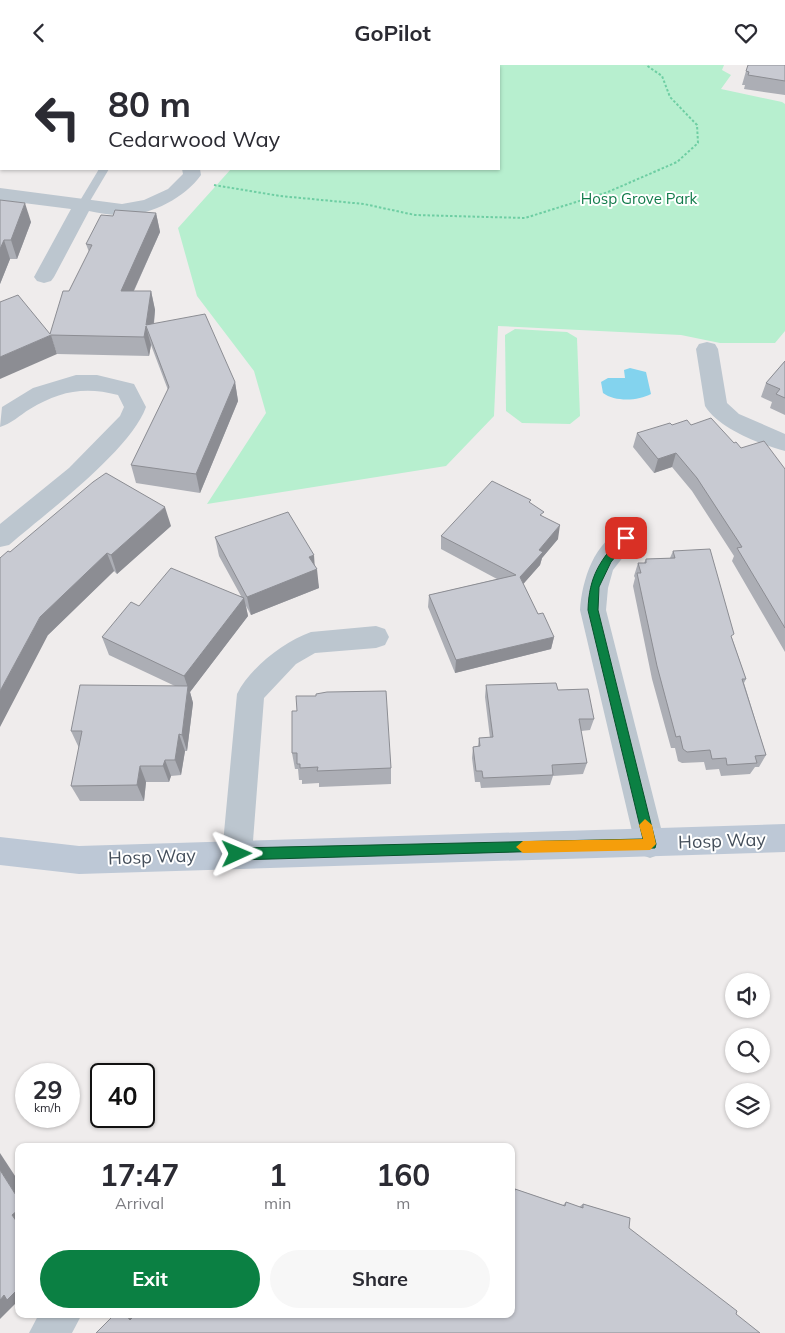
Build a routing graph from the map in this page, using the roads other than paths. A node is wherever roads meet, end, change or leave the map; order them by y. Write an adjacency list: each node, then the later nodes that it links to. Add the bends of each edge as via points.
1 (103, 170): 4 (lane)
2 (187, 177): 4 (street, via 176,193 131,208 122,210)
3 (0, 194): 4 (street)
4 (83, 204): 5 (street)
5 (44, 277)
6 (707, 349): 8 (street, via 716,406 731,420)
7 (0, 419): 9 (street, via 47,390 88,381 126,389 135,407 130,420 77,474)
8 (785, 443)
9 (0, 538)
10 (626, 538): 13 (street, via 603,566 594,587 593,610)
11 (376, 637): 15 (street, via 311,643 287,656 251,694)
12 (785, 839): 13 (street, Hosp Way)
13 (650, 844): 15 (street, Hosp Way)
14 (0, 851): 15 (street, Hosp Way, via 79,860)
15 (237, 854)
16 (60, 1318): 17 (street)
17 (48, 1333)

